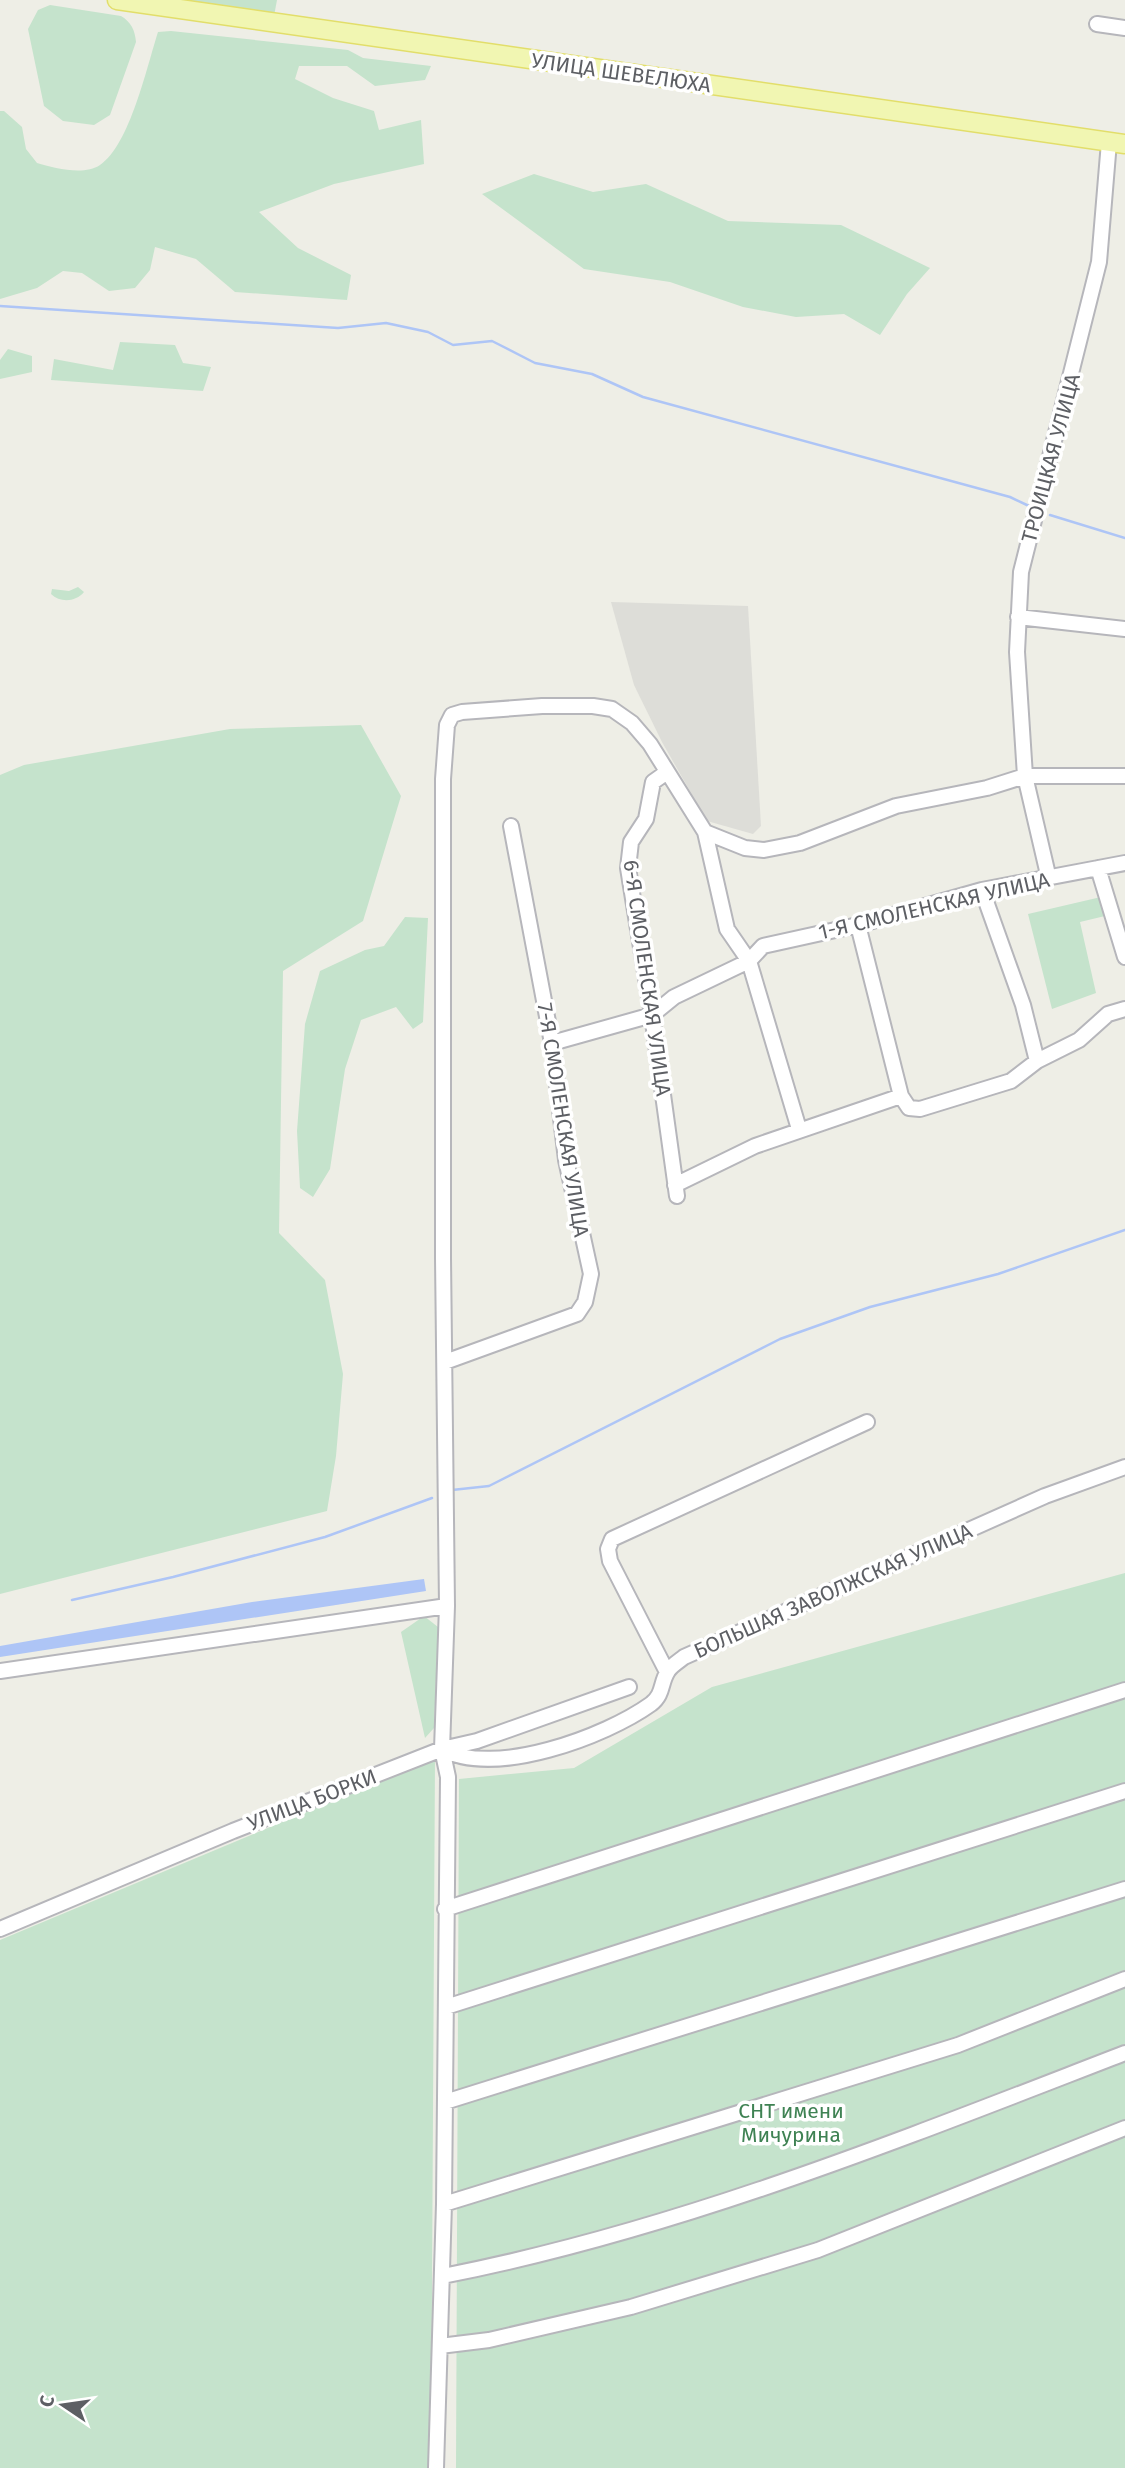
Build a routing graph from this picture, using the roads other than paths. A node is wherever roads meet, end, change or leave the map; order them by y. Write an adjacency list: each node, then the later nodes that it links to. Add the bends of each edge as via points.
1 (117, 0): 4 (main road, УЛИЦА ШЕВЕЛЮХА)
2 (1097, 24): 3 (street)
3 (1125, 28)
4 (1117, 143): 5 (street, ТРОИЦКАЯ УЛИЦА, via 1099,262 1021,572)
5 (1018, 617): 6 (street); 8 (street, ТРОИЦКАЯ УЛИЦА)
6 (1125, 629)
7 (667, 772): 11 (street); 20 (street, 6-Я СМОЛЕНСКАЯ УЛИЦА, via 653,782 646,819 631,842 628,868); 25 (street, via 632,723 612,709 542,706 462,712 452,715 447,725 443,805)
8 (1025, 776): 9 (street); 11 (street, via 896,806 789,845 746,848); 14 (street, ТРОИЦКАЯ УЛИЦА)
9 (1125, 776)
10 (511, 826): 21 (street, 7-Я СМОЛЕНСКАЯ УЛИЦА)
11 (705, 832): 18 (street, via 727,929)
12 (1125, 863): 13 (street, 1-Я СМОЛЕНСКАЯ УЛИЦА)
13 (1098, 868): 14 (street, 1-Я СМОЛЕНСКАЯ УЛИЦА); 17 (street)
14 (1049, 879): 15 (street, 1-Я СМОЛЕНСКАЯ УЛИЦА)
15 (982, 890): 16 (street, 1-Я СМОЛЕНСКАЯ УЛИЦА); 22 (street, via 1023,1005)
16 (858, 925): 18 (street, 1-Я СМОЛЕНСКАЯ УЛИЦА, via 763,946); 23 (street)
17 (1125, 957)
18 (749, 961): 20 (street, 1-Я СМОЛЕНСКАЯ УЛИЦА, via 674,997); 24 (street)
19 (1125, 1009): 22 (street, via 1108,1014 1079,1040)
20 (652, 1015): 21 (street); 24 (street, 6-Я СМОЛЕНСКАЯ УЛИЦА, via 676,1191 755,1146)
21 (552, 1043): 25 (street, 7-Я СМОЛЕНСКАЯ УЛИЦА, via 566,1160 591,1283 577,1314)
22 (1037, 1061): 23 (street, via 1011,1081 920,1109 909,1108)
23 (901, 1096): 24 (street)
24 (799, 1129)
25 (445, 1362): 28 (street)
26 (867, 1422): 30 (street, via 612,1539 610,1561)
27 (1125, 1467): 30 (street, БОЛЬШАЯ ЗАВОЛЖСКАЯ УЛИЦА, via 1045,1496 789,1608 684,1657)
28 (447, 1606): 29 (street); 33 (street)
29 (0, 1671)
30 (667, 1672): 33 (street, БОЛЬШАЯ ЗАВОЛЖСКАЯ УЛИЦА, via 662,1692 652,1703 602,1731 553,1750 484,1759 458,1758)
31 (629, 1688): 33 (street, УЛИЦА БОРКИ)
32 (1125, 1690): 36 (street)
33 (442, 1749): 36 (street, via 448,1777); 37 (street, УЛИЦА БОРКИ)
34 (1125, 1791): 39 (street)
35 (1125, 1889): 41 (street)
36 (445, 1909): 39 (street)
37 (0, 1929)
38 (1125, 1979): 43 (street, via 958,2045)
39 (446, 2007): 41 (street)
40 (1125, 2053): 44 (street, via 700,2210)
41 (444, 2102): 43 (street)
42 (1125, 2128): 45 (street, via 818,2250 631,2307 489,2340)
43 (444, 2204): 44 (street)
44 (443, 2276): 45 (street)
45 (440, 2346): 46 (street)
46 (436, 2468)

